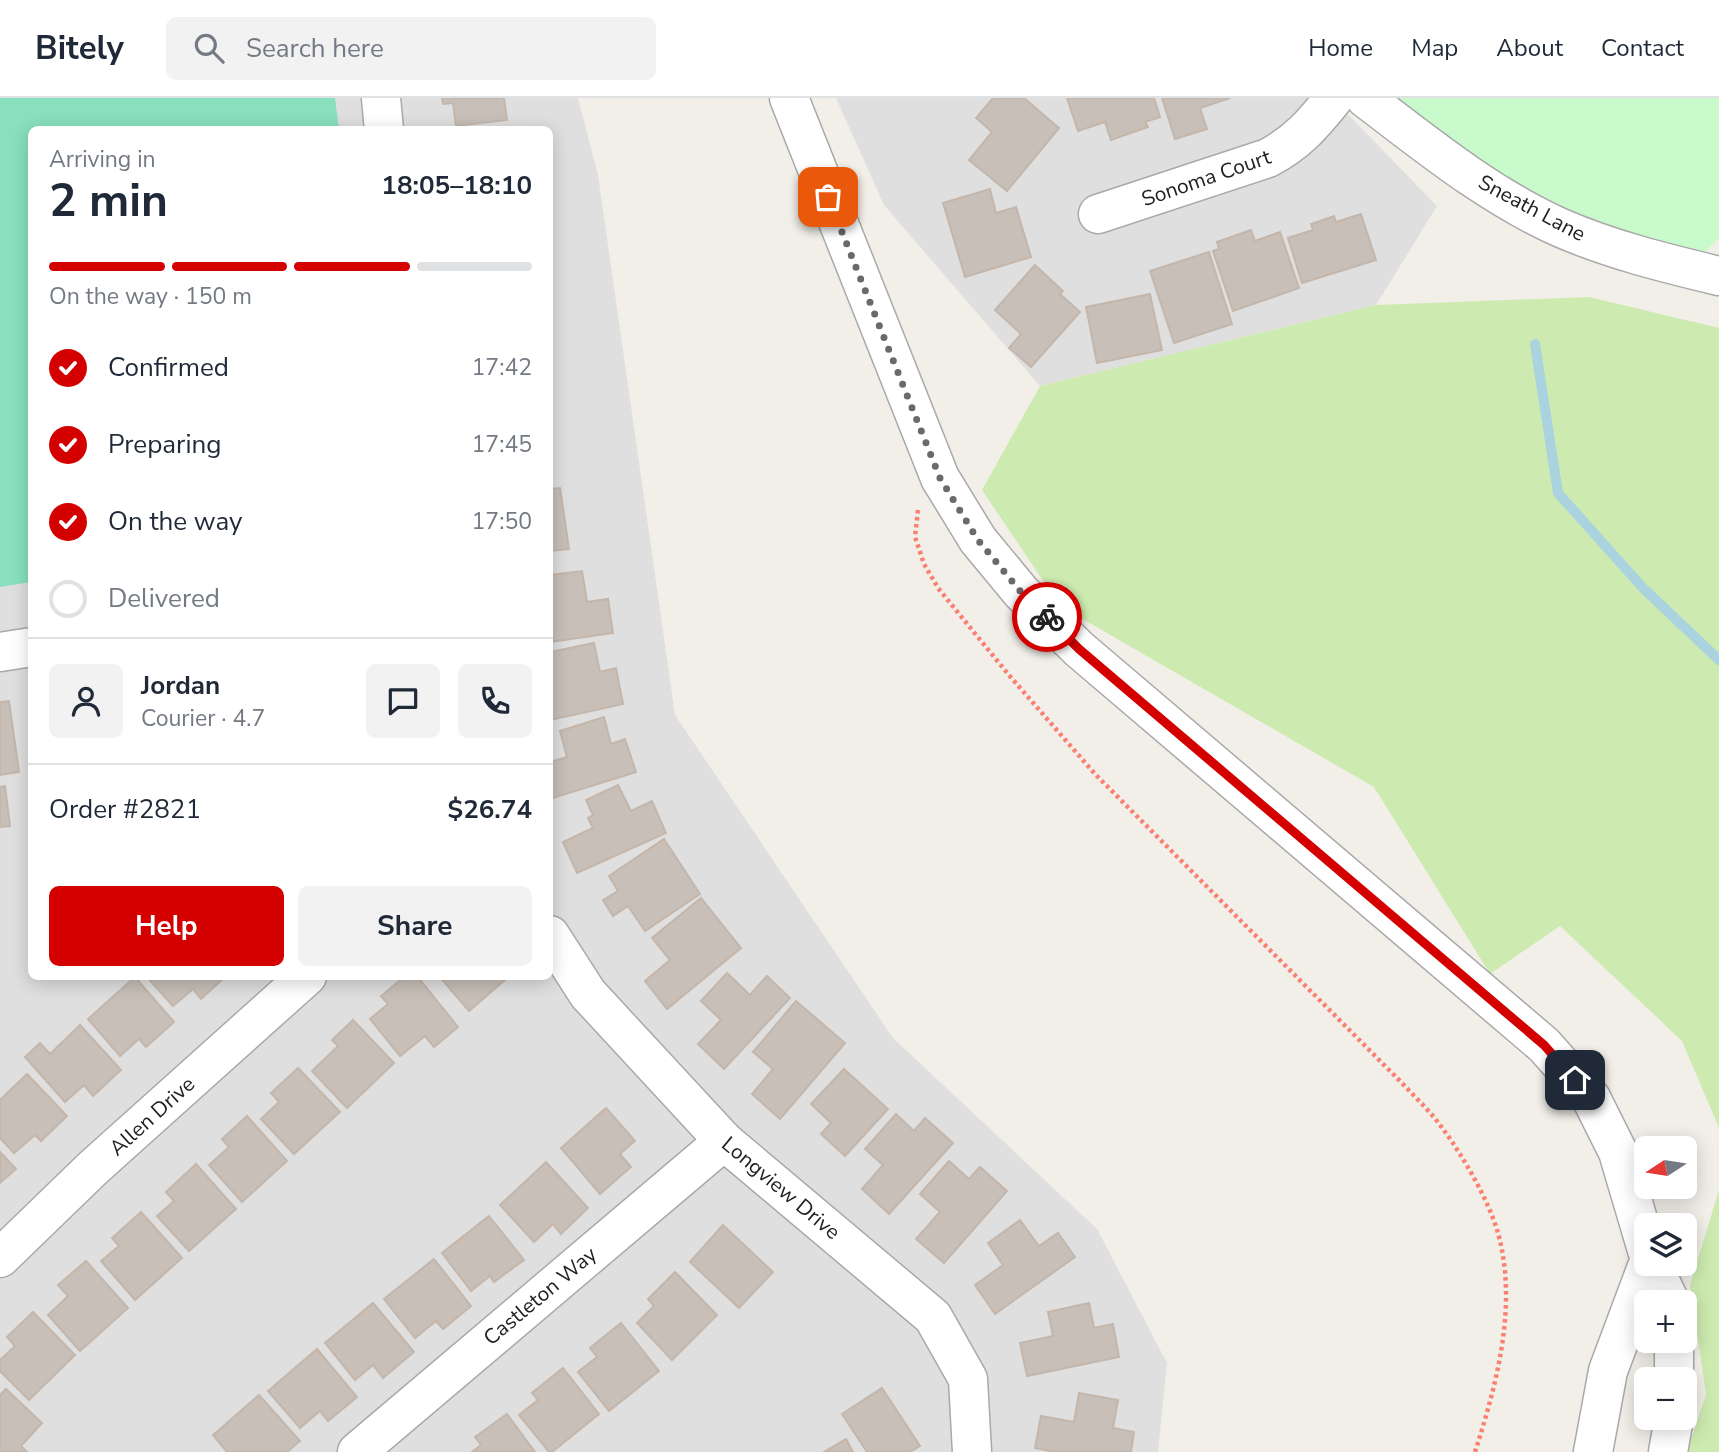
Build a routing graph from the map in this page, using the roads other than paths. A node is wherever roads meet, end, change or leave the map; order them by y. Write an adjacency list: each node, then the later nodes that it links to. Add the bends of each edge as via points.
1 (381, 98): 5 (street)
2 (789, 98): 13 (street, via 915,421 940,478 987,551 1079,649 1544,1045 1591,1098 1618,1152)
3 (1334, 98): 6 (street, Sonoma Court, via 1306,133 1268,159)
4 (1365, 98): 7 (street, Sneath Lane, via 1487,188 1560,227 1630,254)
5 (384, 126)
6 (1098, 214)
7 (1719, 276)
8 (28, 648): 9 (street)
9 (0, 652)
10 (553, 940): 12 (street, Longview Drive, via 588,994)
11 (303, 980): 14 (street, Allen Drive)
12 (724, 1141): 17 (street, Castleton Way); 18 (street, Longview Drive, via 933,1317 968,1379)
13 (1636, 1213)
14 (0, 1258)
15 (1645, 1276): 19 (street, via 1608,1371)
16 (1672, 1430): 20 (street)
17 (357, 1452)
18 (972, 1452)
19 (1594, 1452)
20 (1668, 1452)

